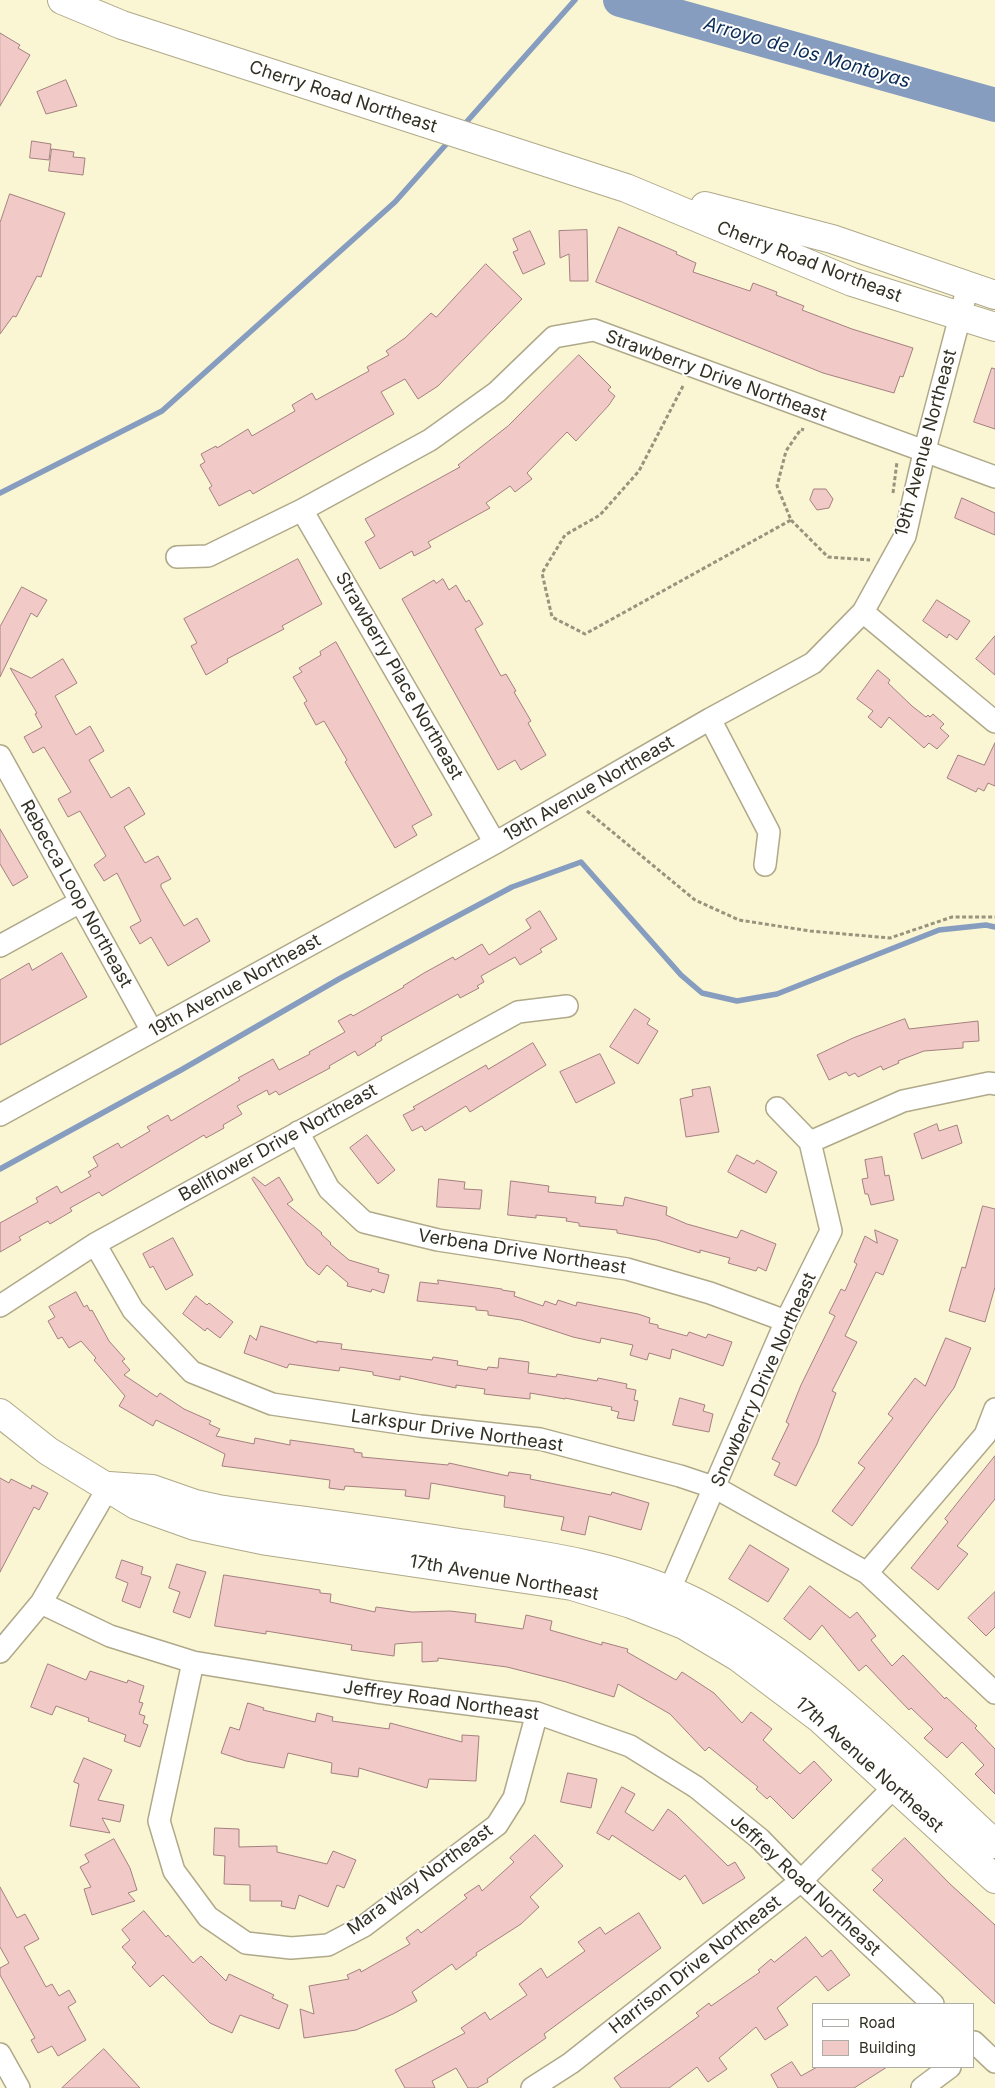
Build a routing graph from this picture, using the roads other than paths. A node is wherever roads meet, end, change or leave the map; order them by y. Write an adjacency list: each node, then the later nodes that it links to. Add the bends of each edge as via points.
1 (62, 0): 2 (street, Cherry Road Northeast, via 122,25)
2 (626, 188): 3 (street, Cherry Road Northeast, via 832,239); 5 (street, Cherry Road Northeast, via 852,282)
3 (968, 286): 4 (street, Cherry Road Northeast); 5 (street, 19th Avenue Northeast)
4 (995, 295)
5 (960, 317): 6 (street, Cherry Road Northeast); 7 (street, 19th Avenue Northeast)
6 (995, 327)
7 (924, 453): 8 (street, Strawberry Drive Northeast); 9 (street, Strawberry Drive Northeast, via 594,330 554,337 497,392 430,440); 11 (street, 19th Avenue Northeast, via 905,536)
8 (995, 477)
9 (302, 510): 10 (street, Strawberry Drive Northeast, via 208,556); 15 (street, Strawberry Place Northeast)
10 (177, 556)
11 (863, 612): 12 (street, 19th Avenue Northeast, via 813,663); 13 (street)
12 (710, 719): 15 (street, 19th Avenue Northeast); 16 (street, via 769,832)
13 (995, 722)
14 (0, 756): 17 (street, Rebecca Loop Northeast)
15 (495, 843): 20 (street, 19th Avenue Northeast)
16 (765, 865)
17 (80, 902): 18 (street); 20 (street, Rebecca Loop Northeast)
18 (0, 946)
19 (567, 1006): 24 (street, Bellflower Drive Northeast, via 518,1012)
20 (152, 1031): 23 (street, 19th Avenue Northeast)
21 (995, 1084): 25 (street, via 903,1101)
22 (777, 1108): 25 (street)
23 (0, 1115)
24 (298, 1132): 26 (street, Bellflower Drive Northeast); 28 (street, Verbena Drive Northeast, via 328,1189 364,1222 438,1240 627,1269 710,1293)
25 (810, 1142): 28 (street, Snowberry Drive Northeast, via 831,1231)
26 (94, 1244): 27 (street, Bellflower Drive Northeast); 32 (street, Larkspur Drive Northeast, via 133,1310 192,1372 272,1404 540,1440)
27 (0, 1306)
28 (786, 1321): 32 (street, Snowberry Drive Northeast)
29 (995, 1410): 33 (street, via 985,1435)
30 (0, 1413): 31 (street, 17th Avenue Northeast, via 48,1450)
31 (109, 1486): 34 (street, 17th Avenue Northeast, via 152,1489 218,1509 544,1555 602,1569); 35 (street)
32 (716, 1488): 33 (street, Larkspur Drive Northeast); 34 (street, Snowberry Drive Northeast)
33 (867, 1573): 38 (street, Larkspur Drive Northeast)
34 (665, 1602): 40 (street, 17th Avenue Northeast, via 696,1602 778,1652 851,1710)
35 (40, 1603): 36 (street); 37 (street, Jeffrey Road Northeast, via 110,1636)
36 (0, 1652)
37 (193, 1662): 39 (street, Jeffrey Road Northeast, via 376,1692); 39 (street, Mara Way Northeast, via 159,1821 174,1871 208,1917 246,1943 291,1948 328,1945 364,1926 497,1825 514,1798)
38 (993, 1686)
39 (536, 1713): 43 (street, Jeffrey Road Northeast, via 630,1746 696,1787 760,1838)
40 (904, 1777): 41 (street, 17th Avenue Northeast); 42 (street, 17th Avenue Northeast); 43 (street, Harrison Drive Northeast)
41 (995, 1844)
42 (995, 1879)
43 (801, 1881): 44 (street, Jeffrey Road Northeast); 50 (street, Harrison Drive Northeast, via 570,2062)
44 (932, 2003)
45 (975, 2045): 47 (street)
46 (0, 2054): 49 (street)
47 (995, 2062)
48 (949, 2068): 51 (street)
49 (19, 2088)
50 (532, 2088)
51 (922, 2088)

